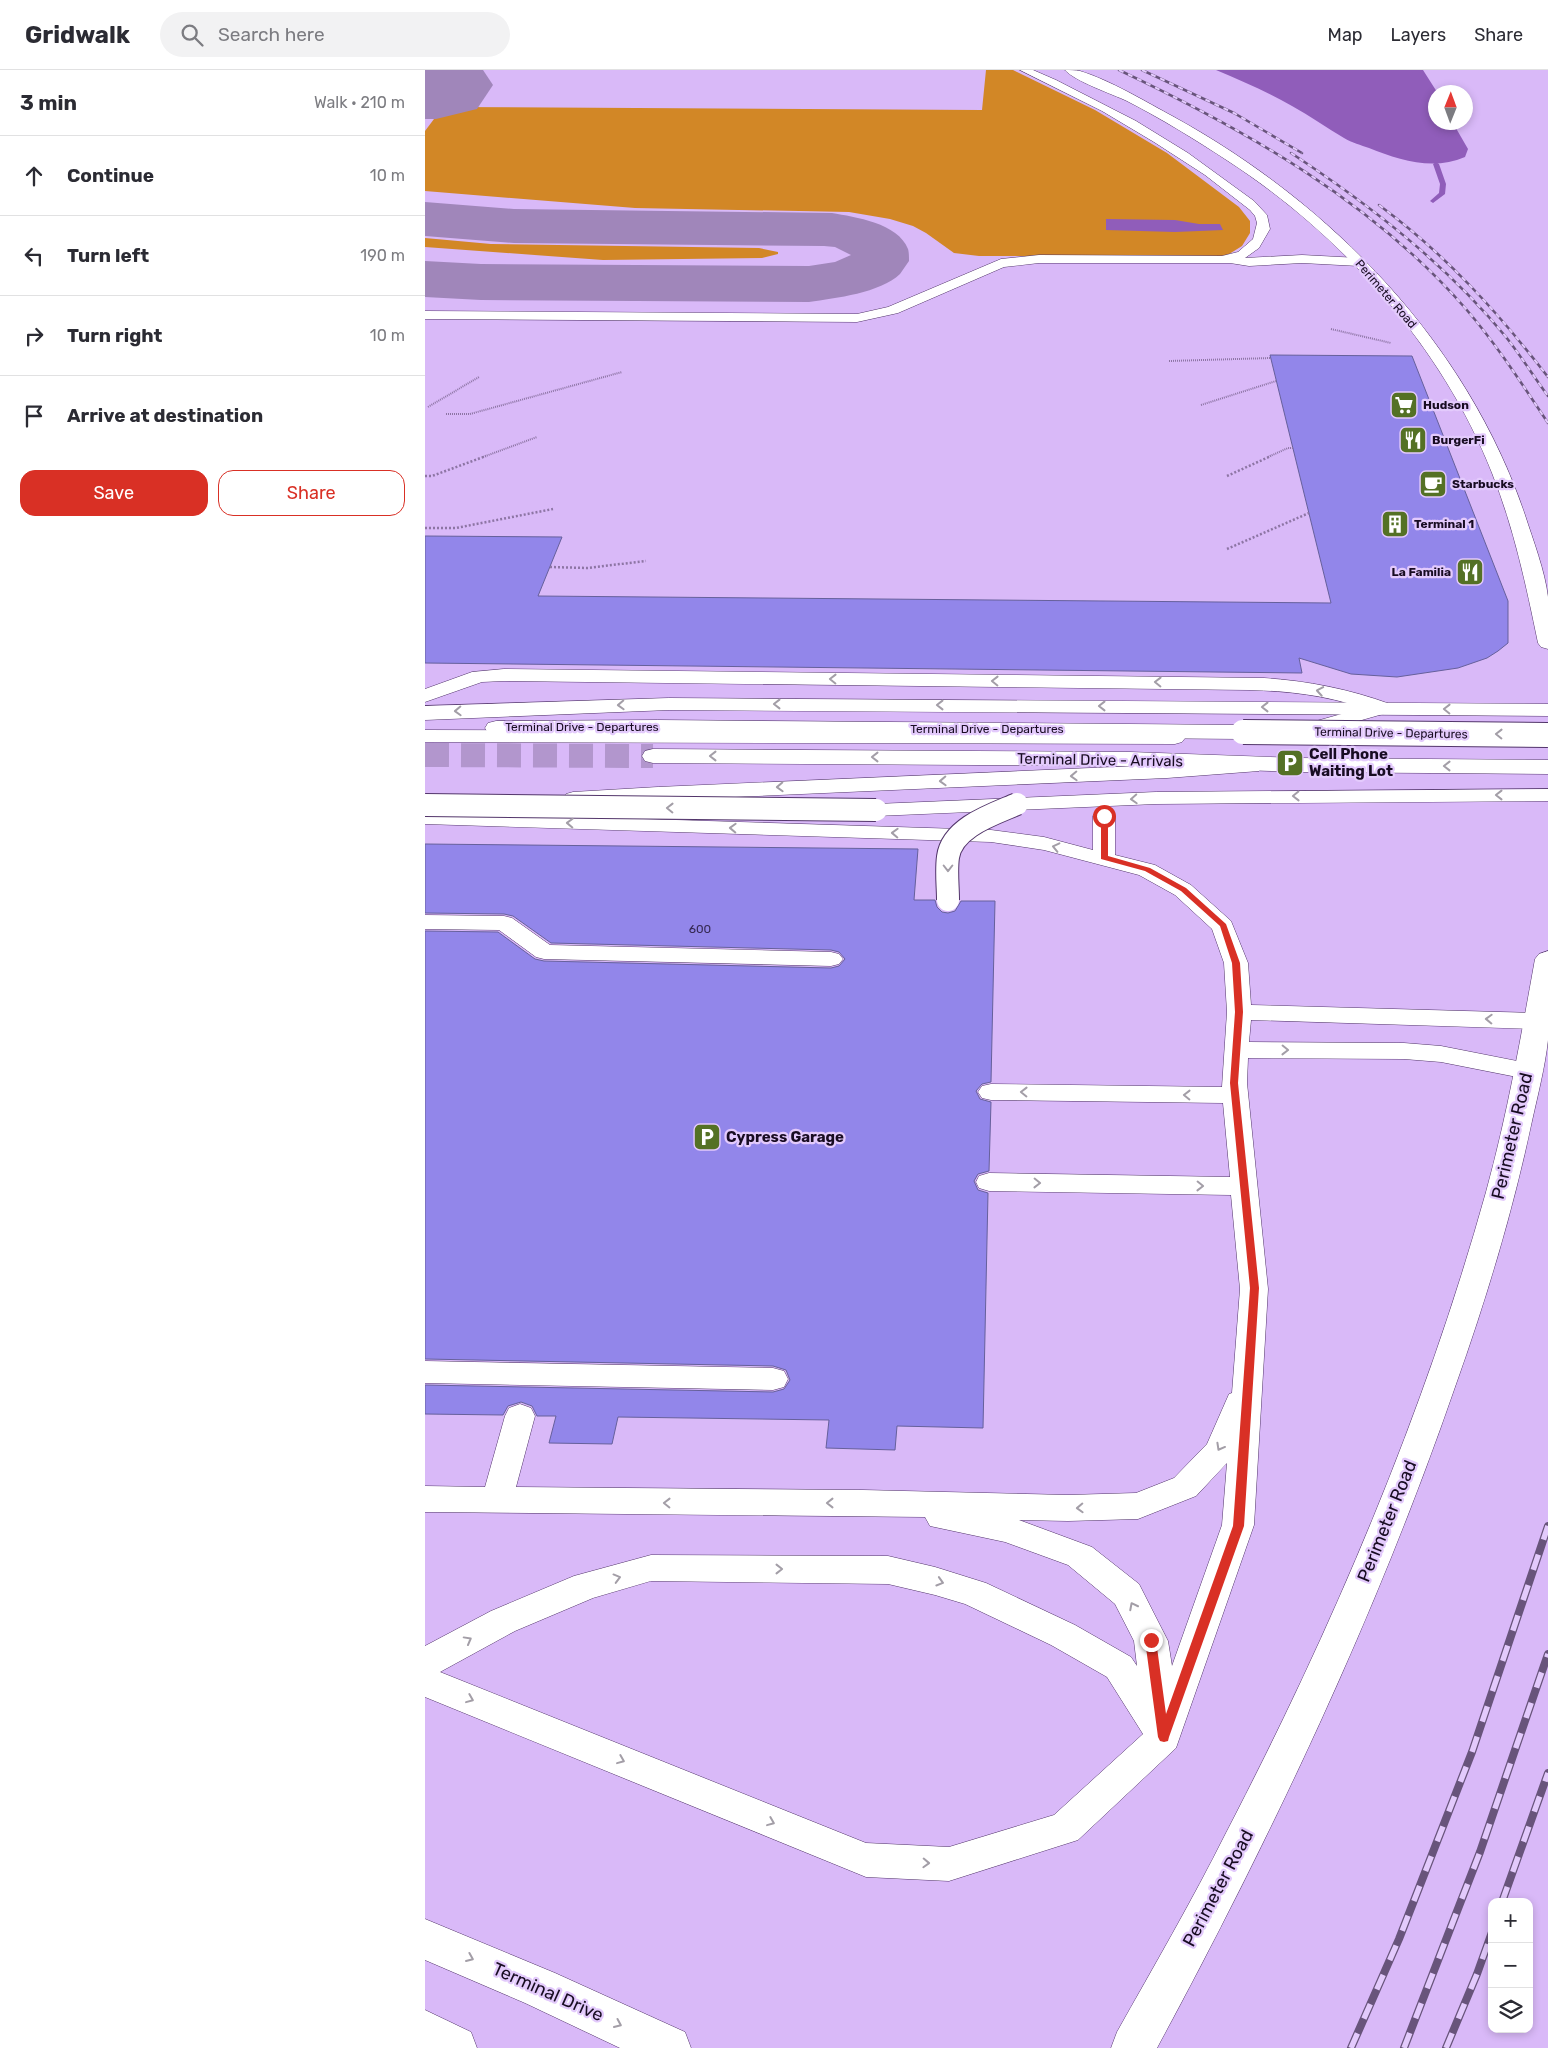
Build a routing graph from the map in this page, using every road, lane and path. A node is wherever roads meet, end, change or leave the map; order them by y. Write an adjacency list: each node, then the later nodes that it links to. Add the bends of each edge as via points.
1 (1025, 70): 3 (lane, via 1155,138 1257,210 1263,220 1263,233 1255,246)
2 (1070, 70): 4 (street, Perimeter Road, via 1148,107 1241,162 1319,221)
3 (1231, 259): 4 (lane, via 1249,262 1302,259); 5 (lane, via 1039,259 1001,263 893,310 857,318)
4 (1359, 262): 26 (street, Perimeter Road, via 1428,344 1476,421 1521,528)
5 (425, 315)
6 (1331, 328): 7 (path)
7 (1393, 344)
8 (1271, 358): 9 (path)
9 (1169, 361)
10 (622, 372): 15 (path, via 470,414)
11 (479, 377): 14 (path)
12 (1277, 381): 13 (path)
13 (1201, 405)
14 (427, 407)
15 (446, 414)
16 (537, 437): 18 (path)
17 (1293, 448): 19 (path)
18 (425, 476)
19 (1227, 476)
20 (553, 509): 22 (path, via 456,528)
21 (1309, 513): 23 (path)
22 (425, 528)
23 (1227, 549)
24 (646, 561): 25 (path, via 587,568)
25 (550, 567)
26 (1548, 643)
27 (425, 696): 28 (lane, one-way to 27, via 1309,688 1229,683 504,675 479,676)
28 (1383, 708): 29 (street, one-way to 28); 30 (street, one-way to 30, via 669,704); 33 (lane, via 1320,727 1253,738)
29 (1548, 710)
30 (425, 713)
31 (425, 728): 32 (street, Terminal Drive - Departures, one-way to 31, bridge)
32 (1548, 735)
33 (425, 736)
34 (653, 756): 36 (street, Terminal Drive - Arrivals, one-way to 34)
35 (1548, 767): 36 (street, Terminal Drive - Arrivals, one-way to 36, via 1297,765 1130,759)
36 (993, 769): 40 (lane, one-way to 40)
37 (1548, 794): 38 (lane, one-way to 38, via 1156,798)
38 (1017, 804): 39 (lane, one-way to 39, bridge, via 876,810); 44 (lane, one-way to 44, bridge, via 978,822 959,837 950,850)
39 (425, 806)
40 (425, 810)
41 (1104, 816): 43 (lane)
42 (425, 818): 43 (lane, one-way to 42, via 991,836)
43 (1104, 857): 48 (lane, via 1147,870 1183,890 1223,926 1236,963)
44 (948, 900)
45 (425, 922): 46 (lane, via 504,923 543,952)
46 (831, 959)
47 (1548, 959): 49 (street, Perimeter Road)
48 (1239, 1012): 49 (lane, one-way to 48); 50 (lane)
49 (1537, 1021): 51 (street, Perimeter Road)
50 (1237, 1050): 51 (lane, one-way to 51, via 1404,1051 1441,1054); 53 (lane)
51 (1527, 1071): 70 (street, Perimeter Road, via 1500,1193 1475,1277 1401,1492 1257,1816)
52 (991, 1092): 53 (lane, one-way to 52)
53 (1235, 1096): 55 (lane)
54 (989, 1182): 55 (lane, one-way to 55)
55 (1244, 1186): 58 (lane, via 1254,1288)
56 (425, 1372): 57 (lane)
57 (773, 1379)
58 (1247, 1386): 62 (lane, one-way to 62, via 1219,1451 1185,1487 1138,1506 1068,1508); 65 (lane, via 1238,1526)
59 (520, 1416): 61 (lane)
60 (425, 1499): 61 (lane)
61 (497, 1500): 62 (lane, one-way to 61)
62 (863, 1503): 65 (lane, one-way to 62, via 1151,1640 1127,1594 1080,1556 1008,1529)
63 (425, 1663): 65 (lane, one-way to 65, via 503,1621 586,1586 651,1568 888,1570 974,1594 1063,1635 1119,1667)
64 (425, 1681): 65 (lane, one-way to 65, via 866,1860 949,1864 1065,1828)
65 (1164, 1737)
66 (425, 1939): 69 (street, Terminal Drive, one-way to 69)
67 (425, 2032): 68 (street)
68 (455, 2048)
69 (669, 2048)
70 (1133, 2048)

